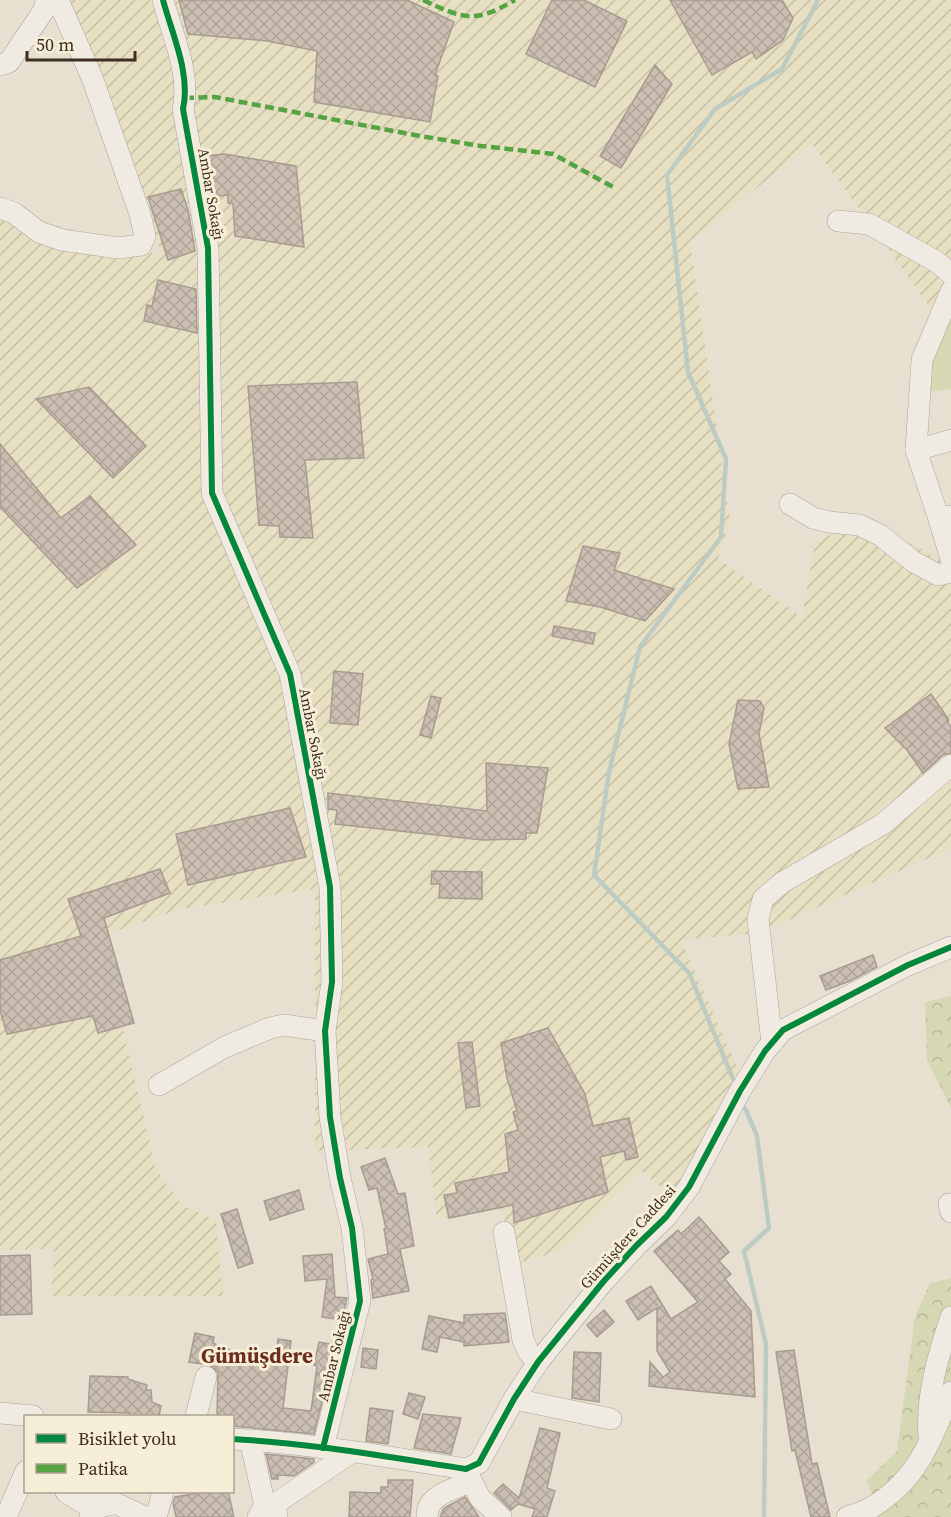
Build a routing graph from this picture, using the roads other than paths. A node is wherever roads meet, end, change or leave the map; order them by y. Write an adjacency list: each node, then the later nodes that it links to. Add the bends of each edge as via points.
1 (45, 0): 4 (street, via 44,10 9,62)
2 (58, 0): 5 (street, via 93,80 145,236 141,245 118,249 62,240 39,232 14,213)
3 (163, 0): 17 (street, Ambar Sokağı, via 182,69 183,110 208,248 213,493 290,674 330,887 332,982)
4 (0, 65)
5 (0, 208)
6 (838, 221): 7 (street, via 869,225 937,262)
7 (951, 274)
8 (951, 291): 10 (street, via 922,360)
9 (951, 440): 10 (street)
10 (916, 450): 12 (street)
11 (790, 504): 14 (street, via 813,518 859,525 914,562 938,574)
12 (945, 517): 13 (street)
13 (951, 559)
14 (951, 572)
15 (951, 765): 18 (street, via 883,824 783,882 763,899 758,919)
16 (951, 947): 18 (street, Gümüşdere Caddesi, via 783,1030)
17 (325, 1031): 19 (street, via 284,1024 270,1028 225,1047); 34 (street, Ambar Sokağı, via 330,1117 352,1228 360,1301)
18 (772, 1043): 24 (street, Gümüşdere Caddesi, via 740,1091 689,1187 603,1282)
19 (159, 1084)
20 (951, 1204): 21 (street)
21 (951, 1212)
22 (504, 1232): 24 (street, via 523,1340)
23 (951, 1317): 33 (street, via 938,1357 928,1414)
24 (538, 1362): 27 (street, Gümüşdere Caddesi)
25 (206, 1377): 30 (street)
26 (951, 1392): 33 (street)
27 (514, 1399): 31 (street); 36 (street, Gümüşdere Caddesi, via 479,1463)
28 (0, 1413): 29 (street)
29 (24, 1415)
30 (195, 1415)
31 (611, 1419)
32 (241, 1440): 34 (street); 41 (street)
33 (930, 1446): 47 (street, via 902,1486 871,1508)
34 (323, 1448): 35 (street)
35 (352, 1452): 36 (street); 41 (street)
36 (468, 1475): 45 (street, Gümüşdere Caddesi, via 433,1499); 46 (street, via 480,1498)
37 (24, 1476): 42 (street)
38 (70, 1493): 40 (street)
39 (162, 1493): 44 (street)
40 (96, 1506): 43 (street, via 115,1503)
41 (268, 1515)
42 (6, 1517)
43 (145, 1517)
44 (156, 1517)
45 (427, 1517)
46 (501, 1517)
47 (846, 1517)

